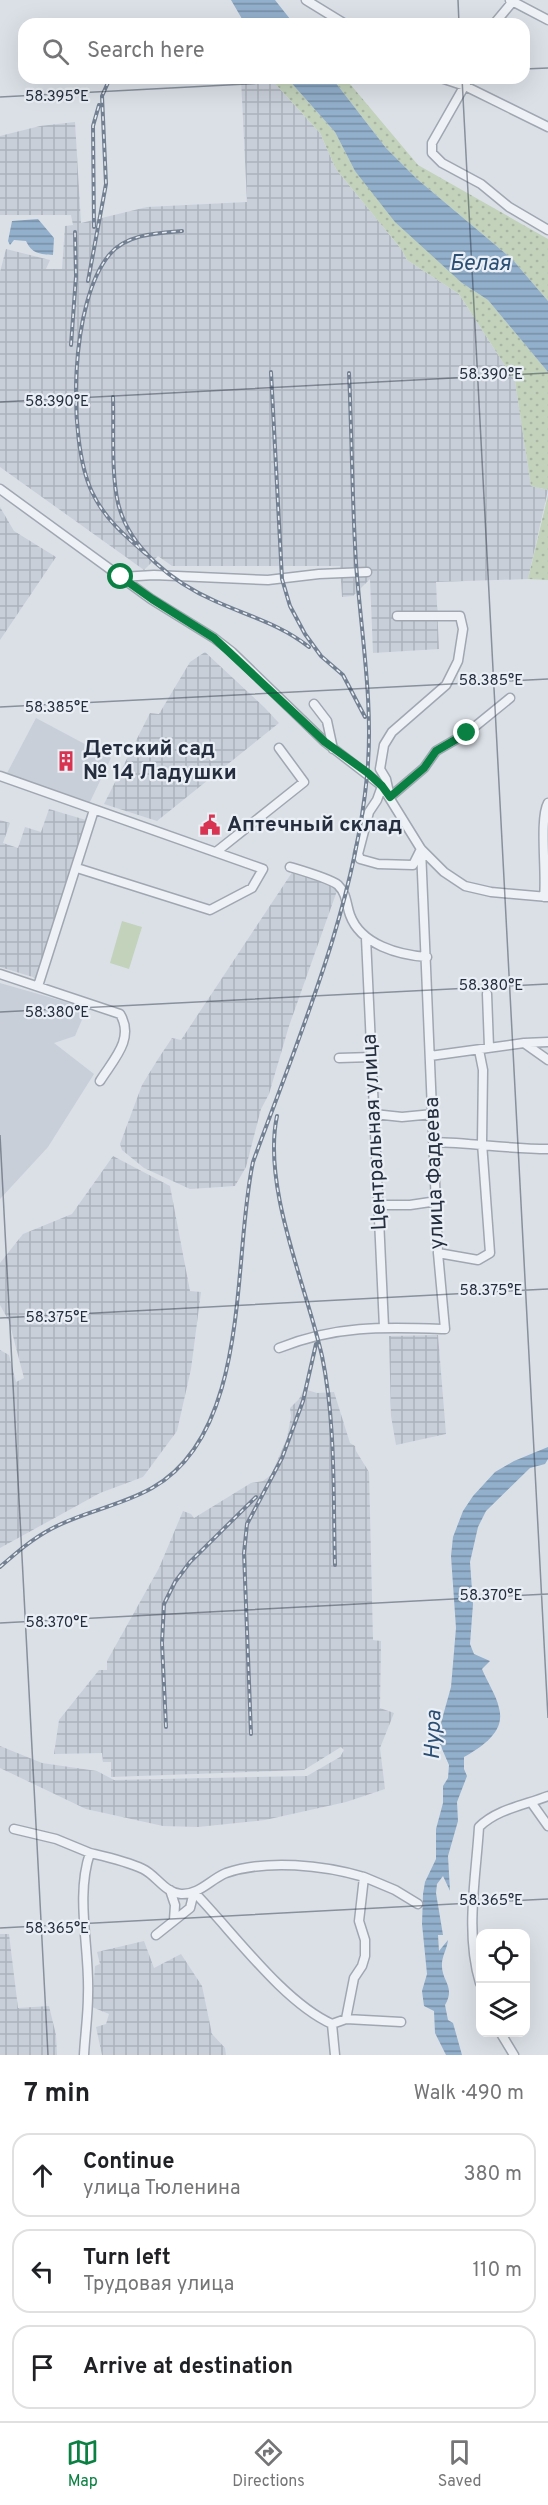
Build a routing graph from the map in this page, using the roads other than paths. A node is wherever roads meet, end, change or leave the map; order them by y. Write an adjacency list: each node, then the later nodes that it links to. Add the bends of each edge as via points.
1 (306, 0): 3 (street)
2 (512, 1): 4 (street); 5 (street)
3 (335, 18)
4 (499, 18)
5 (548, 20)
6 (466, 84): 9 (street, via 432,143 432,153)
7 (471, 84): 8 (street)
8 (548, 127)
9 (548, 230)
10 (0, 489): 12 (street)
11 (367, 572): 12 (street, via 267,580)
12 (121, 577): 17 (street, via 214,638)
13 (397, 616): 20 (street, via 460,616 463,629 458,661 446,685 392,732 384,745 380,769)
14 (510, 698): 20 (street, via 467,733 436,751 424,768)
15 (314, 704): 17 (street, via 327,721)
16 (279, 748): 24 (street, via 304,782)
17 (334, 749): 19 (street)
18 (0, 776): 22 (street)
19 (382, 786): 20 (street); 23 (street, via 369,812 360,859 413,865)
20 (390, 797): 23 (street)
21 (548, 803): 27 (street)
22 (94, 810): 24 (street); 26 (street)
23 (421, 849): 27 (street, via 465,886); 29 (street, улица Фадеева)
24 (216, 852): 26 (street, via 264,869 252,888 210,910)
25 (290, 867): 28 (street, via 336,883 344,894 350,916)
26 (77, 868): 31 (street)
27 (546, 897)
28 (366, 938): 29 (street, via 404,956); 38 (street, Центральная улица)
29 (428, 957): 37 (street, улица Фадеева)
30 (0, 974): 31 (street)
31 (38, 986): 41 (street, via 120,1014 127,1030 126,1040)
32 (487, 994): 35 (street)
33 (548, 1042): 34 (street)
34 (524, 1043): 35 (street); 40 (street)
35 (489, 1047): 36 (street)
36 (479, 1050): 37 (street); 45 (street, via 483,1070)
37 (430, 1056): 43 (street, улица Фадеева)
38 (372, 1057): 39 (street); 42 (street, Центральная улица)
39 (339, 1058)
40 (548, 1060)
41 (100, 1081)
42 (374, 1114): 43 (street); 48 (street, Центральная улица)
43 (433, 1114): 44 (street, улица Фадеева)
44 (435, 1142): 45 (street); 47 (street, улица Фадеева)
45 (482, 1143): 46 (street); 49 (street, via 490,1253 478,1260)
46 (548, 1149)
47 (437, 1201): 48 (street); 49 (street, улица Фадеева)
48 (379, 1205): 50 (street, Центральная улица)
49 (438, 1253): 50 (street, улица Фадеева, via 445,1329)
50 (384, 1327): 51 (street, улица Фадеева, via 331,1331)
51 (279, 1348)
52 (548, 1796): 53 (street)
53 (531, 1802): 54 (street); 63 (street, via 498,1813 479,1827 473,1924)
54 (548, 1826)
55 (14, 1829): 56 (street, via 56,1839)
56 (90, 1853): 58 (street, via 145,1869); 68 (street, via 83,1886 88,1996)
57 (364, 1877): 59 (street, via 309,1866 259,1867 226,1873); 60 (street); 64 (street, via 359,1921 365,1956 354,1978)
58 (170, 1890): 59 (street, via 180,1894); 61 (street)
59 (194, 1892): 61 (street, via 190,1908); 66 (street, via 285,1991 304,2009)
60 (418, 1904)
61 (174, 1920): 62 (street)
62 (156, 1935)
63 (476, 1968)
64 (346, 2019): 65 (street); 66 (street)
65 (401, 2022)
66 (332, 2024): 69 (street)
67 (503, 2037): 70 (street)
68 (84, 2055)
69 (335, 2055)
70 (514, 2055)

